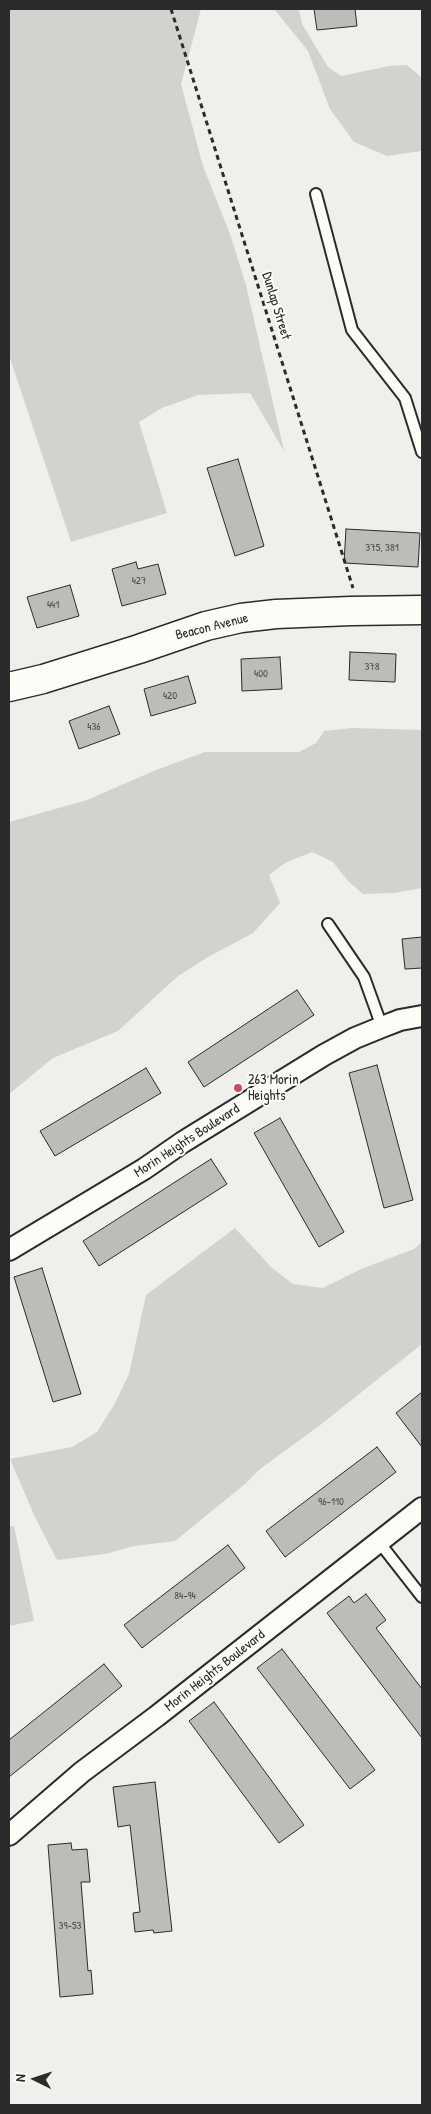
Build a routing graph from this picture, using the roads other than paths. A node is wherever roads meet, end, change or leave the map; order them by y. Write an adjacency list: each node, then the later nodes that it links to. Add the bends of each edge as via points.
1 (316, 194): 2 (lane, via 352,330 405,398)
2 (422, 452)
3 (422, 610): 4 (street, Beacon Avenue, via 241,618)
4 (9, 687)
5 (328, 924): 7 (lane, via 364,977)
6 (422, 1016): 7 (street, Morin Heights Boulevard)
7 (382, 1027): 8 (street, Morin Heights Boulevard, via 324,1055)
8 (9, 1250)
9 (422, 1508): 10 (street, Morin Heights Boulevard)
10 (379, 1542): 11 (lane); 12 (street, Morin Heights Boulevard, via 82,1772)
11 (422, 1597)
12 (9, 1835)

